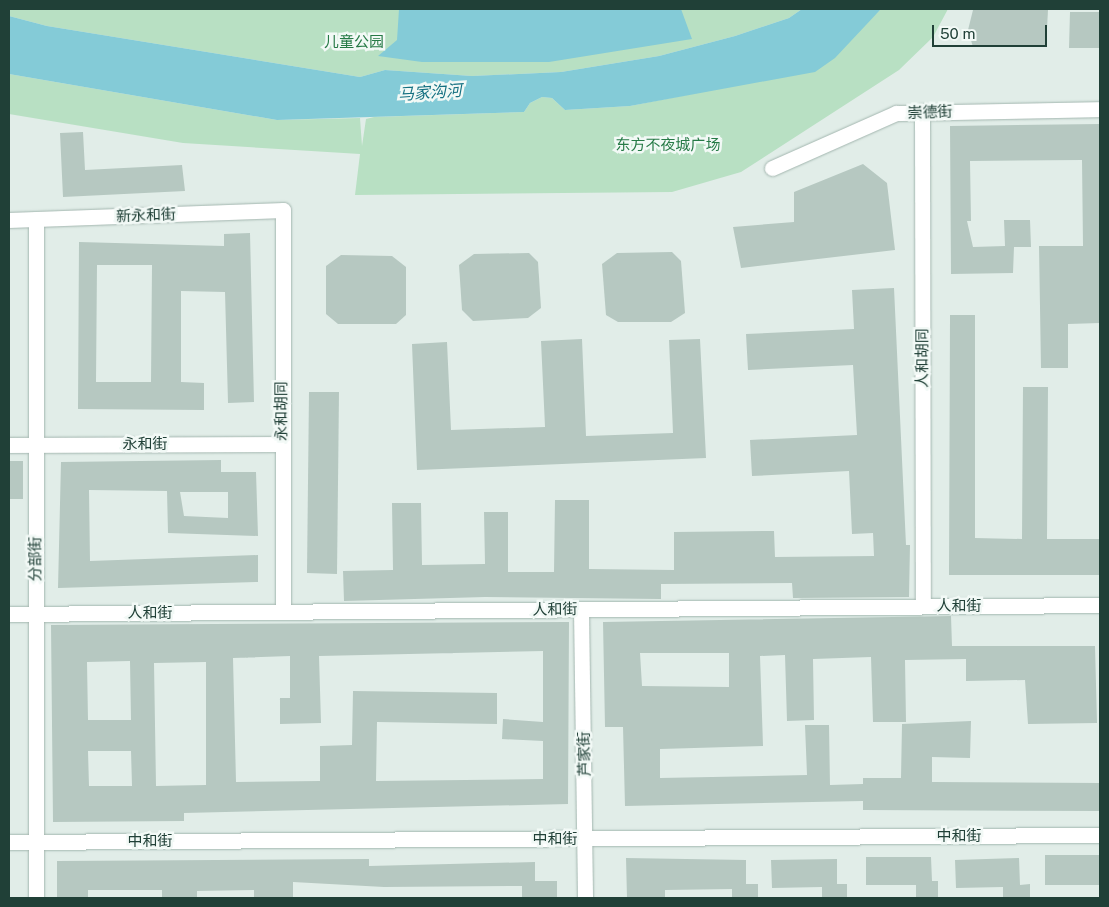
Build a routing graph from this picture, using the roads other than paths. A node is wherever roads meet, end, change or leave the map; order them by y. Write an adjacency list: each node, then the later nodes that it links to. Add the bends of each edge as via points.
1 (1100, 109): 2 (street, 崇德街)
2 (922, 111): 3 (street, 崇德街, via 896,113); 11 (street, 人和胡同)
3 (772, 168)
4 (283, 210): 5 (street, 新永和街); 7 (street, 永和胡同)
5 (36, 219): 6 (street, 新永和街); 9 (street, 分部街)
6 (9, 220)
7 (281, 444): 9 (street, 永和街); 13 (street, 永和胡同)
8 (9, 445): 9 (street, 永和街)
9 (35, 445): 15 (street, 分部街)
10 (1100, 605): 11 (street, 人和街)
11 (923, 606): 12 (street, 人和街)
12 (582, 609): 13 (street, 人和街); 17 (street, 芦家街)
13 (283, 612): 15 (street, 人和街)
14 (9, 614): 15 (street, 人和街)
15 (34, 614): 19 (street, 分部街)
16 (1100, 835): 17 (street, 中和街)
17 (585, 838): 19 (street, 中和街); 21 (street, 芦家街)
18 (9, 842): 19 (street, 中和街)
19 (37, 842): 20 (street, 分部街)
20 (36, 898)
21 (584, 898)

